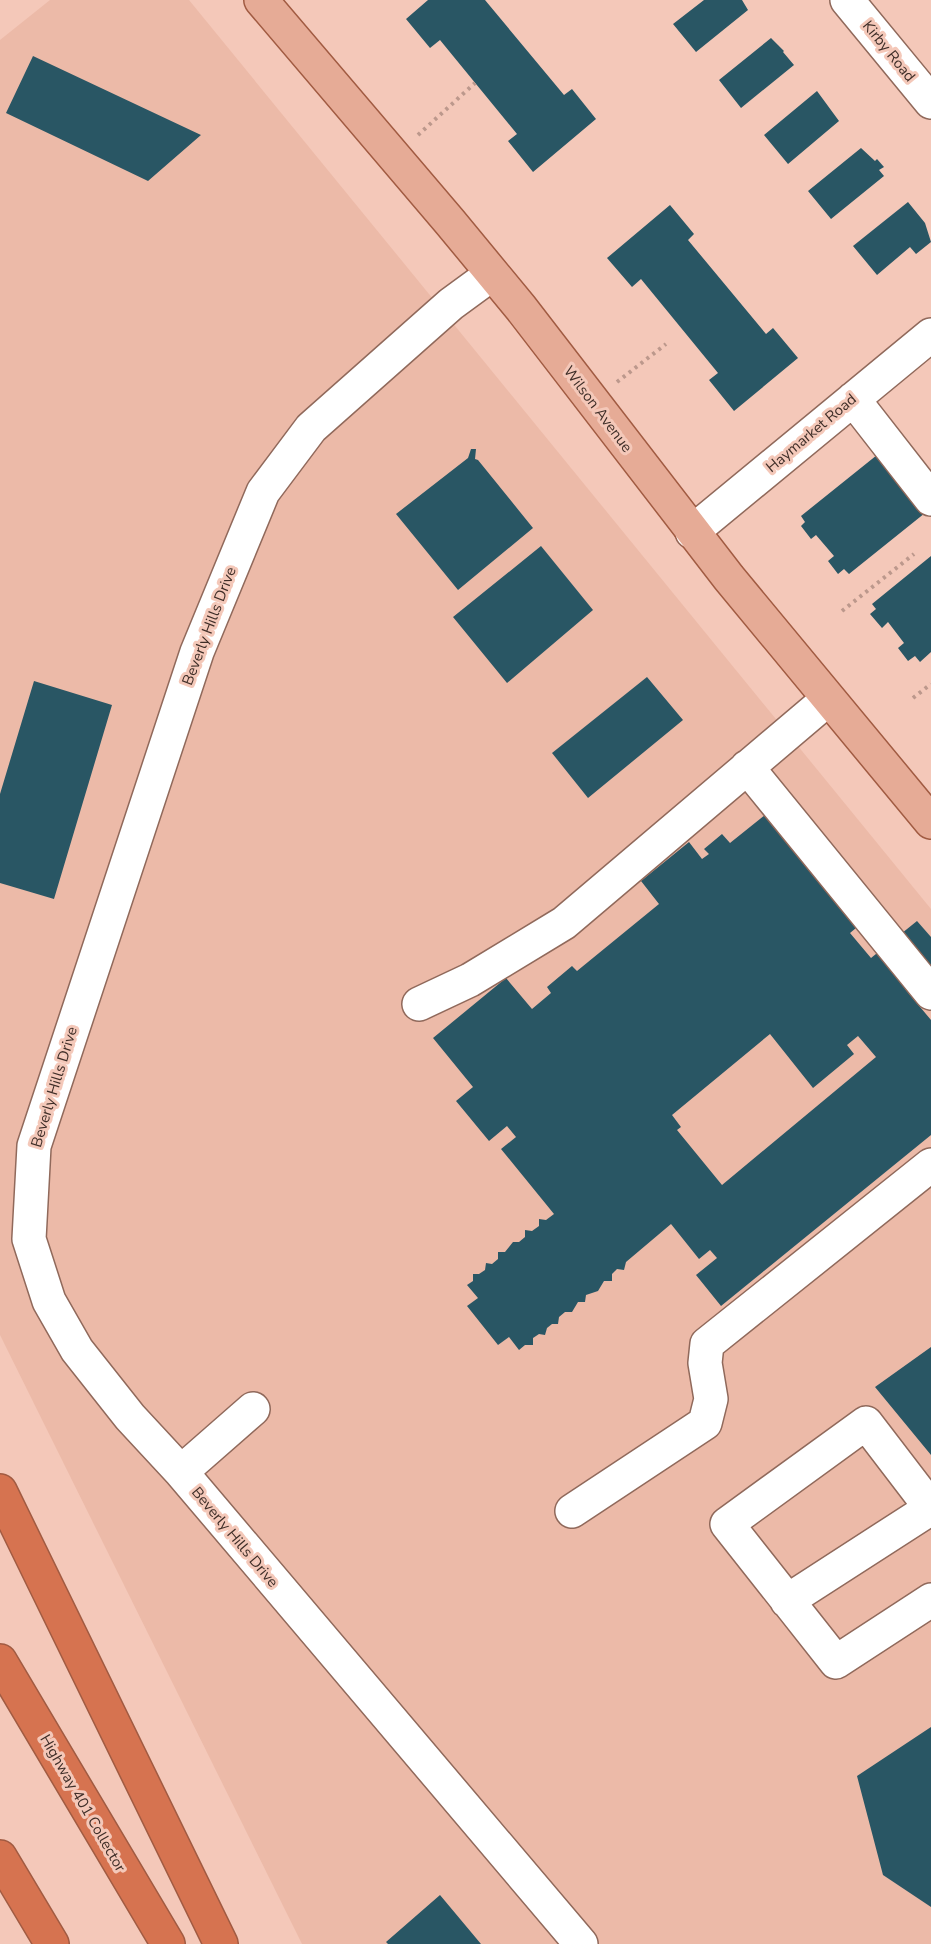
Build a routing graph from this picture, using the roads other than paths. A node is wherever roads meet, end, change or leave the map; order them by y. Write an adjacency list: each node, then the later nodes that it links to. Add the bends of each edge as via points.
1 (261, 0): 4 (main road, Wilson Avenue)
2 (847, 0): 3 (street, Kirby Road)
3 (931, 102)
4 (492, 274): 8 (main road, Wilson Avenue); 16 (street, Beverly Hills Drive, via 451,304 311,428 263,492 197,652 34,1146 29,1239 49,1301 77,1350 130,1417)
5 (931, 335): 6 (street, Haymarket Road)
6 (853, 399): 7 (street); 8 (street, Haymarket Road)
7 (931, 499)
8 (692, 532): 9 (main road, Wilson Avenue)
9 (827, 700): 10 (street); 11 (main road, Wilson Avenue)
10 (747, 767): 12 (street); 13 (street, via 564,923 470,980)
11 (931, 822)
12 (931, 993)
13 (419, 1004)
14 (931, 1165): 19 (street, via 707,1344 705,1363 711,1399 705,1423)
15 (254, 1409): 16 (street)
16 (181, 1472): 27 (street, Beverly Hills Drive)
17 (0, 1491): 26 (highway)
18 (931, 1508): 21 (street); 21 (street, via 866,1423 727,1524)
19 (572, 1511)
20 (931, 1600): 21 (street, via 836,1662)
21 (787, 1601)
22 (0, 1661): 25 (highway, Highway 401 Collector)
23 (0, 1857): 24 (highway)
24 (52, 1944)
25 (168, 1944)
26 (221, 1944)
27 (581, 1944)

